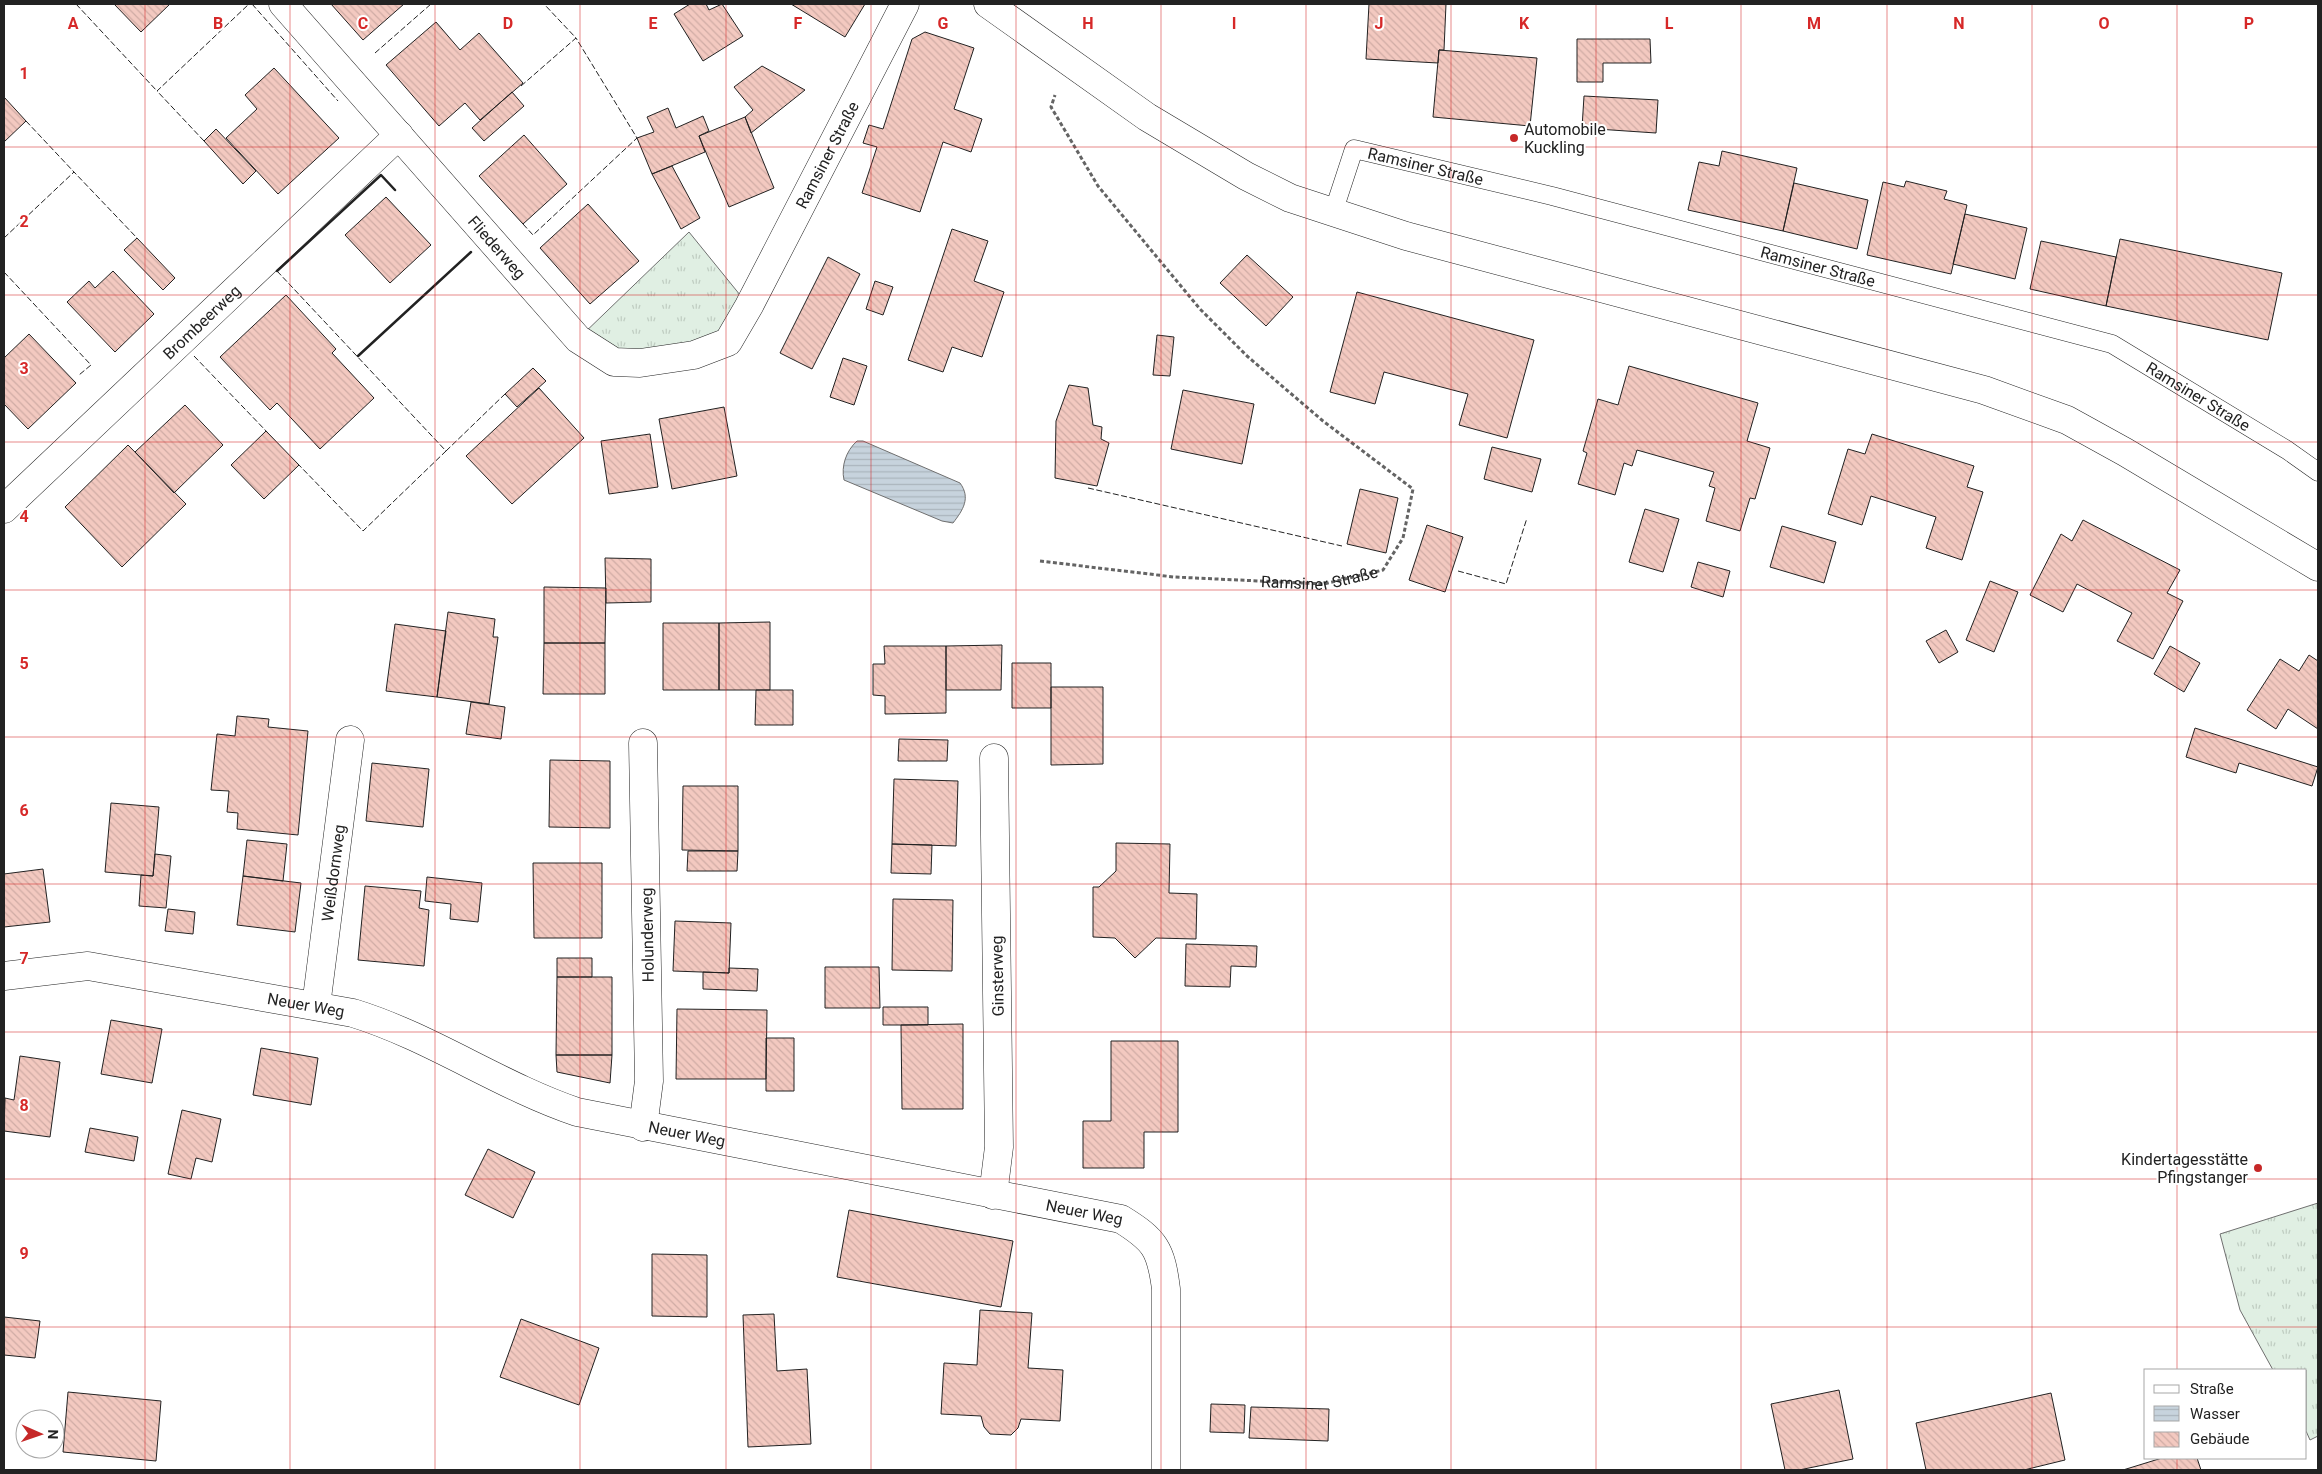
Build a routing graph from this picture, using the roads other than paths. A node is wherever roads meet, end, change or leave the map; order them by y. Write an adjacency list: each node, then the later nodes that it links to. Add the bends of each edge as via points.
1 (283, 4): 4 (street, Fliederweg)
2 (905, 4): 6 (street, Ramsiner Straße)
3 (988, 4): 5 (street, via 1146,117 1198,149 1290,198)
4 (399, 135): 6 (street, Fliederweg, via 578,339 609,360 654,361 694,354 728,342); 8 (street, Brombeerweg)
5 (1333, 213): 7 (lane, Ramsiner Straße, via 1354,149 1552,196 1975,306 2112,344); 9 (street, via 1416,239 1984,390 2067,420)
6 (749, 306)
7 (2318, 472)
8 (4, 509)
9 (2318, 568)
10 (350, 740): 14 (street, Weißdornweg)
11 (644, 743): 15 (street, Holunderweg, via 649,1081)
12 (994, 758): 16 (street, Ginsterweg, via 999,1147)
13 (4, 976): 14 (street, Neuer Weg, via 88,966)
14 (316, 1006): 15 (street, Neuer Weg, via 382,1022 542,1100 577,1112)
15 (643, 1127): 16 (street, Neuer Weg)
16 (993, 1195): 17 (street, Neuer Weg, via 1121,1220 1140,1231 1156,1248 1163,1266 1166,1289)
17 (1166, 1470)

